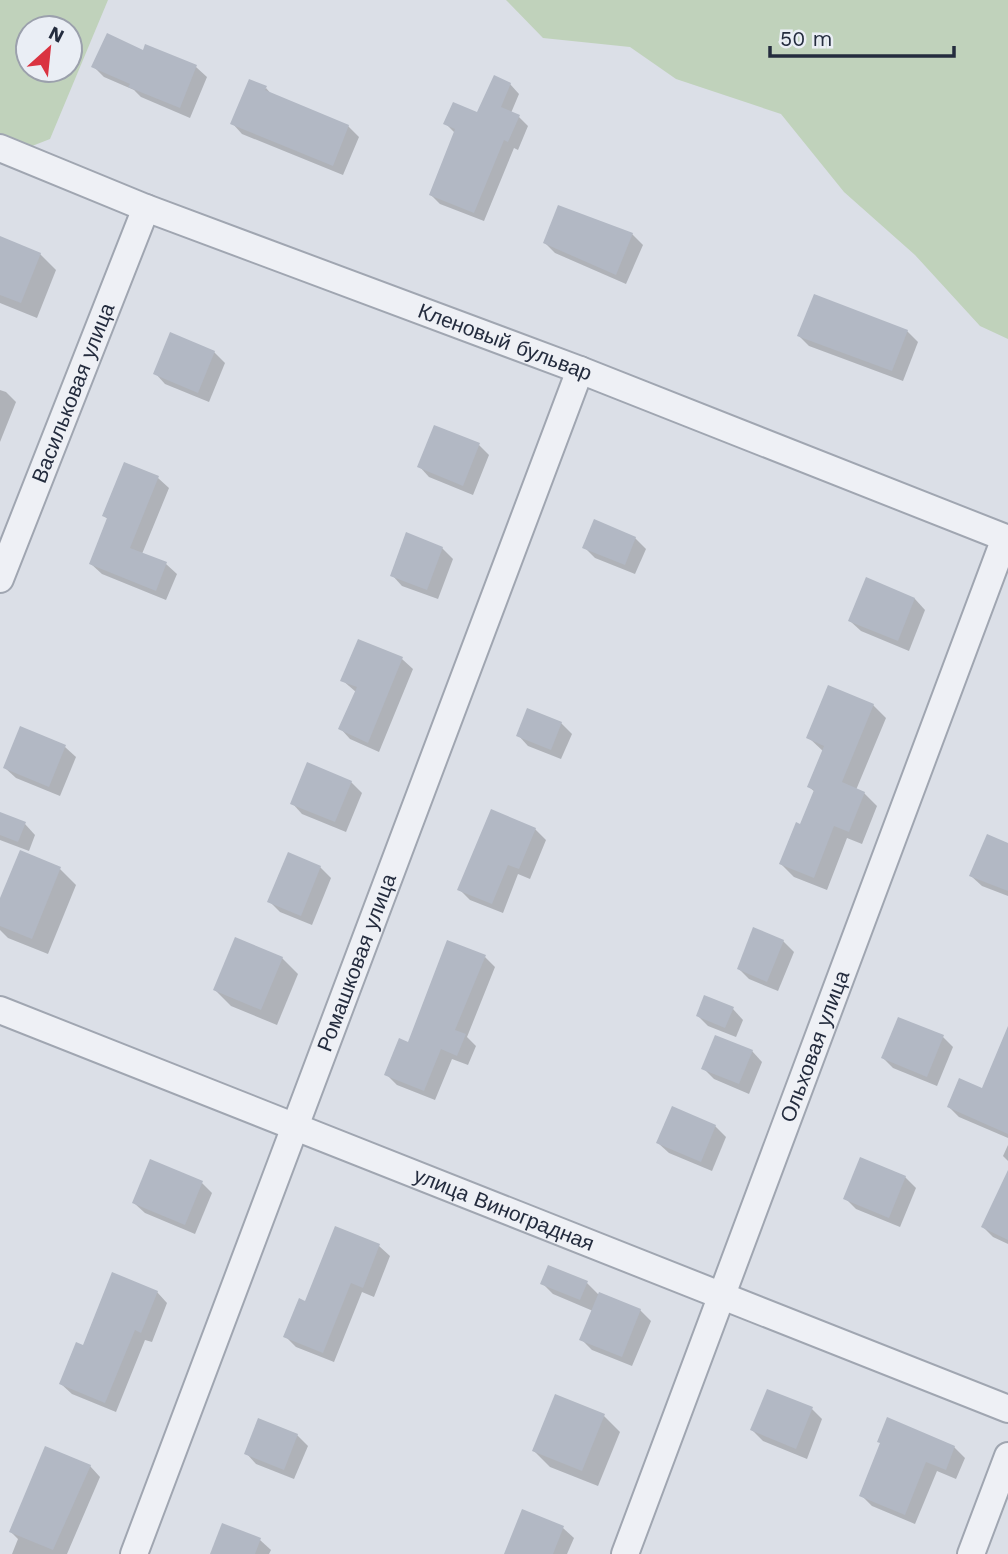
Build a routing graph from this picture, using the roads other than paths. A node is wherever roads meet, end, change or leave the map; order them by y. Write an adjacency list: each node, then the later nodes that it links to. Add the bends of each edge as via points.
1 (0, 148): 2 (street, Кленовый бульвар)
2 (146, 208): 3 (street, Кленовый бульвар); 5 (street, Васильковая улица)
3 (580, 370): 4 (street, Кленовый бульвар); 7 (street, Ромашковая улица)
4 (1006, 538): 8 (street, Ольховая улица)
5 (0, 579)
6 (0, 1010): 7 (street, улица Виноградная)
7 (295, 1127): 8 (street, улица Виноградная); 11 (street, Ромашковая улица)
8 (722, 1296): 9 (street, улица Виноградная); 12 (street, Ольховая улица)
9 (1008, 1409)
10 (1008, 1456): 13 (street)
11 (134, 1554)
12 (625, 1554)
13 (971, 1554)

